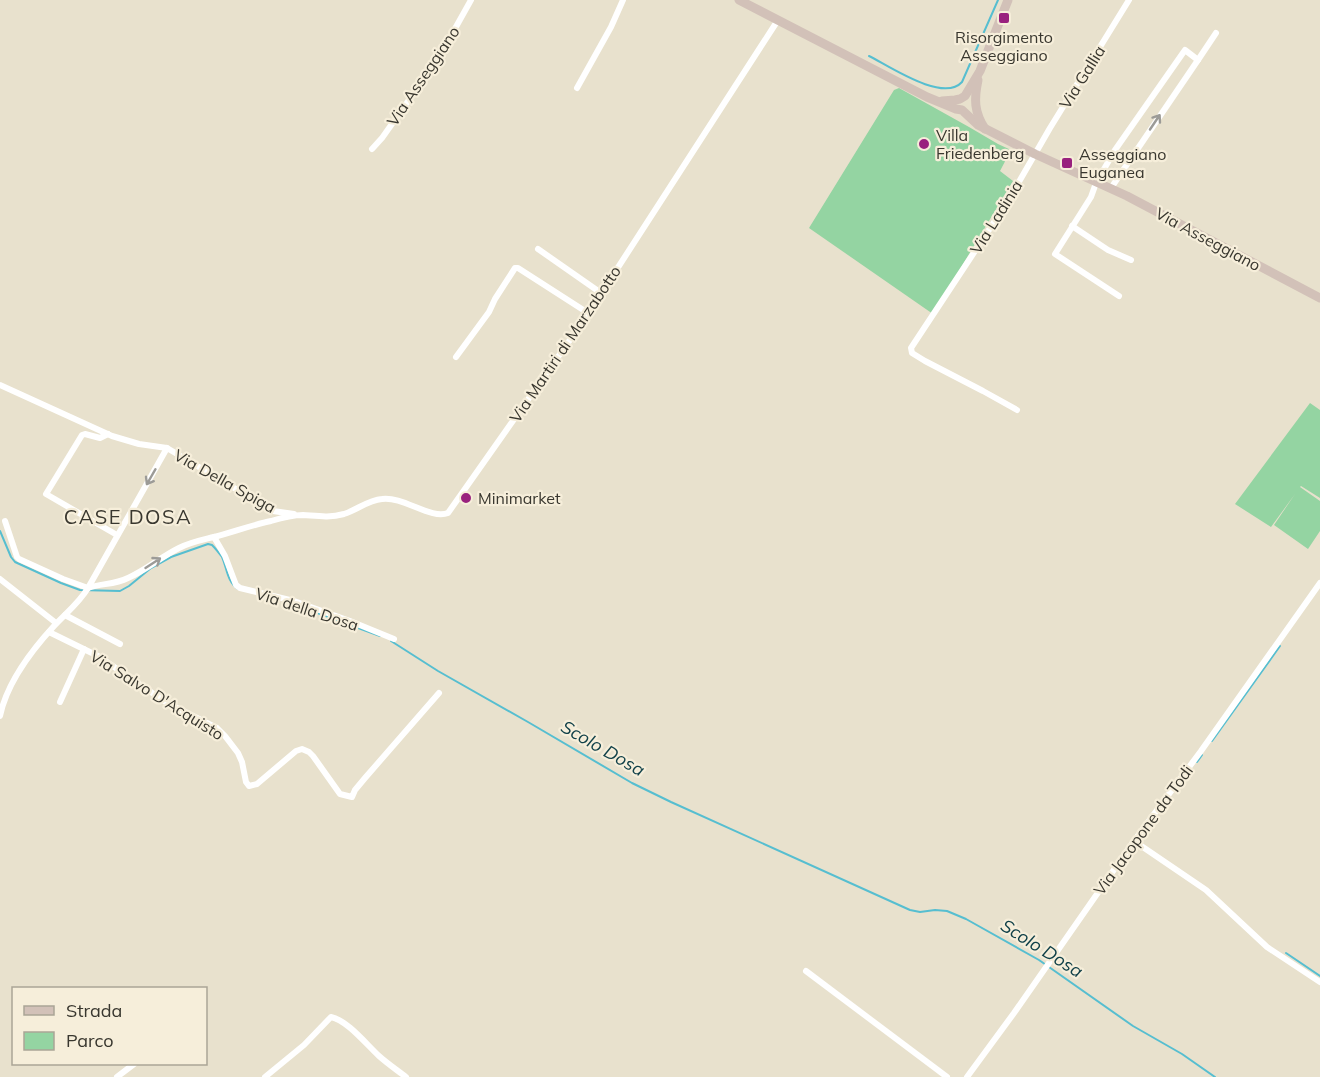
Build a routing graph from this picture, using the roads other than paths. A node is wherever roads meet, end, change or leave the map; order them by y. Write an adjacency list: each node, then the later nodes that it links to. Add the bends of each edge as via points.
1 (471, 0): 16 (street, Via Asseggiano, via 438,59)
2 (623, 0): 10 (street)
3 (739, 0): 6 (street, Via Asseggiano)
4 (1008, 0): 9 (street)
5 (1129, 0): 17 (street, Via Gallia)
6 (778, 20): 12 (street, Via Asseggiano); 23 (street, Via Martiri di Marzabotto)
7 (1216, 33): 8 (street)
8 (1198, 60): 18 (street, via 1185,50); 19 (street, one-way to 8)
9 (980, 71): 11 (street); 13 (street)
10 (577, 88)
11 (962, 98): 12 (street); 13 (street, via 971,96); 14 (street, via 959,105)
12 (937, 101): 14 (street, Via Asseggiano)
13 (975, 102): 14 (street, via 972,110); 15 (street)
14 (963, 111): 15 (street, Via Asseggiano)
15 (986, 129): 17 (street, Via Asseggiano)
16 (372, 149)
17 (1035, 154): 18 (street, Via Asseggiano); 29 (street, Via Ladinia, via 910,348 925,361)
18 (1096, 183): 19 (street, Via Asseggiano); 20 (street)
19 (1111, 188): 24 (street, Via Asseggiano)
20 (1072, 226): 22 (street); 25 (street, via 1055,254)
21 (538, 249): 23 (street)
22 (1131, 260)
23 (601, 293): 26 (street, Via Martiri di Marzabotto)
24 (1319, 294)
25 (1119, 296)
26 (588, 313): 27 (street, via 515,268); 33 (street, Via Martiri di Marzabotto, via 448,513 435,514 388,498 374,500 345,514)
27 (456, 357)
28 (0, 385): 30 (street)
29 (1017, 411)
30 (108, 434): 31 (street); 36 (street, via 100,438 82,435 46,494)
31 (167, 448): 32 (street, Via Della Spiga); 36 (street, Via Della Spiga, one-way to 36)
32 (278, 512): 33 (street, Via Della Spiga); 34 (street)
33 (301, 515): 34 (street, Via Martiri di Marzabotto)
34 (274, 520): 37 (street, Via Martiri di Marzabotto)
35 (5, 521): 42 (street, via 19,560)
36 (117, 535): 38 (street, Via Della Spiga)
37 (214, 537): 41 (street, Via Martiri di Marzabotto, one-way to 37, via 116,583 177,549); 46 (street, Via della Dosa, via 240,588 294,601)
38 (95, 574): 41 (street); 42 (street, Via Della Spiga)
39 (0, 579): 44 (street)
40 (1320, 583): 53 (street, Via Jacopone da Todi)
41 (99, 584): 42 (street, Via Martiri di Marzabotto)
42 (88, 588): 43 (street)
43 (65, 615): 44 (street); 47 (street)
44 (56, 623): 45 (street)
45 (49, 632): 48 (street, Via Salvo D'Acquisto); 50 (street)
46 (394, 639)
47 (120, 644)
48 (84, 649): 49 (street, Via Salvo D'Acquisto, via 167,703 216,728 238,753 246,782 252,786 302,749 313,756 340,794 352,797); 51 (street, Via Salvo D'Acquisto)
49 (438, 693)
50 (2, 696): 52 (street)
51 (60, 702)
52 (0, 716)
53 (1134, 841): 55 (street, via 1206,890 1268,947); 61 (street, Via Jacopone da Todi)
54 (806, 971): 60 (street)
55 (1320, 982)
56 (133, 1065): 57 (street)
57 (117, 1077)
58 (265, 1077): 59 (street, via 331,1017)
59 (406, 1077)
60 (946, 1077)
61 (967, 1077)

